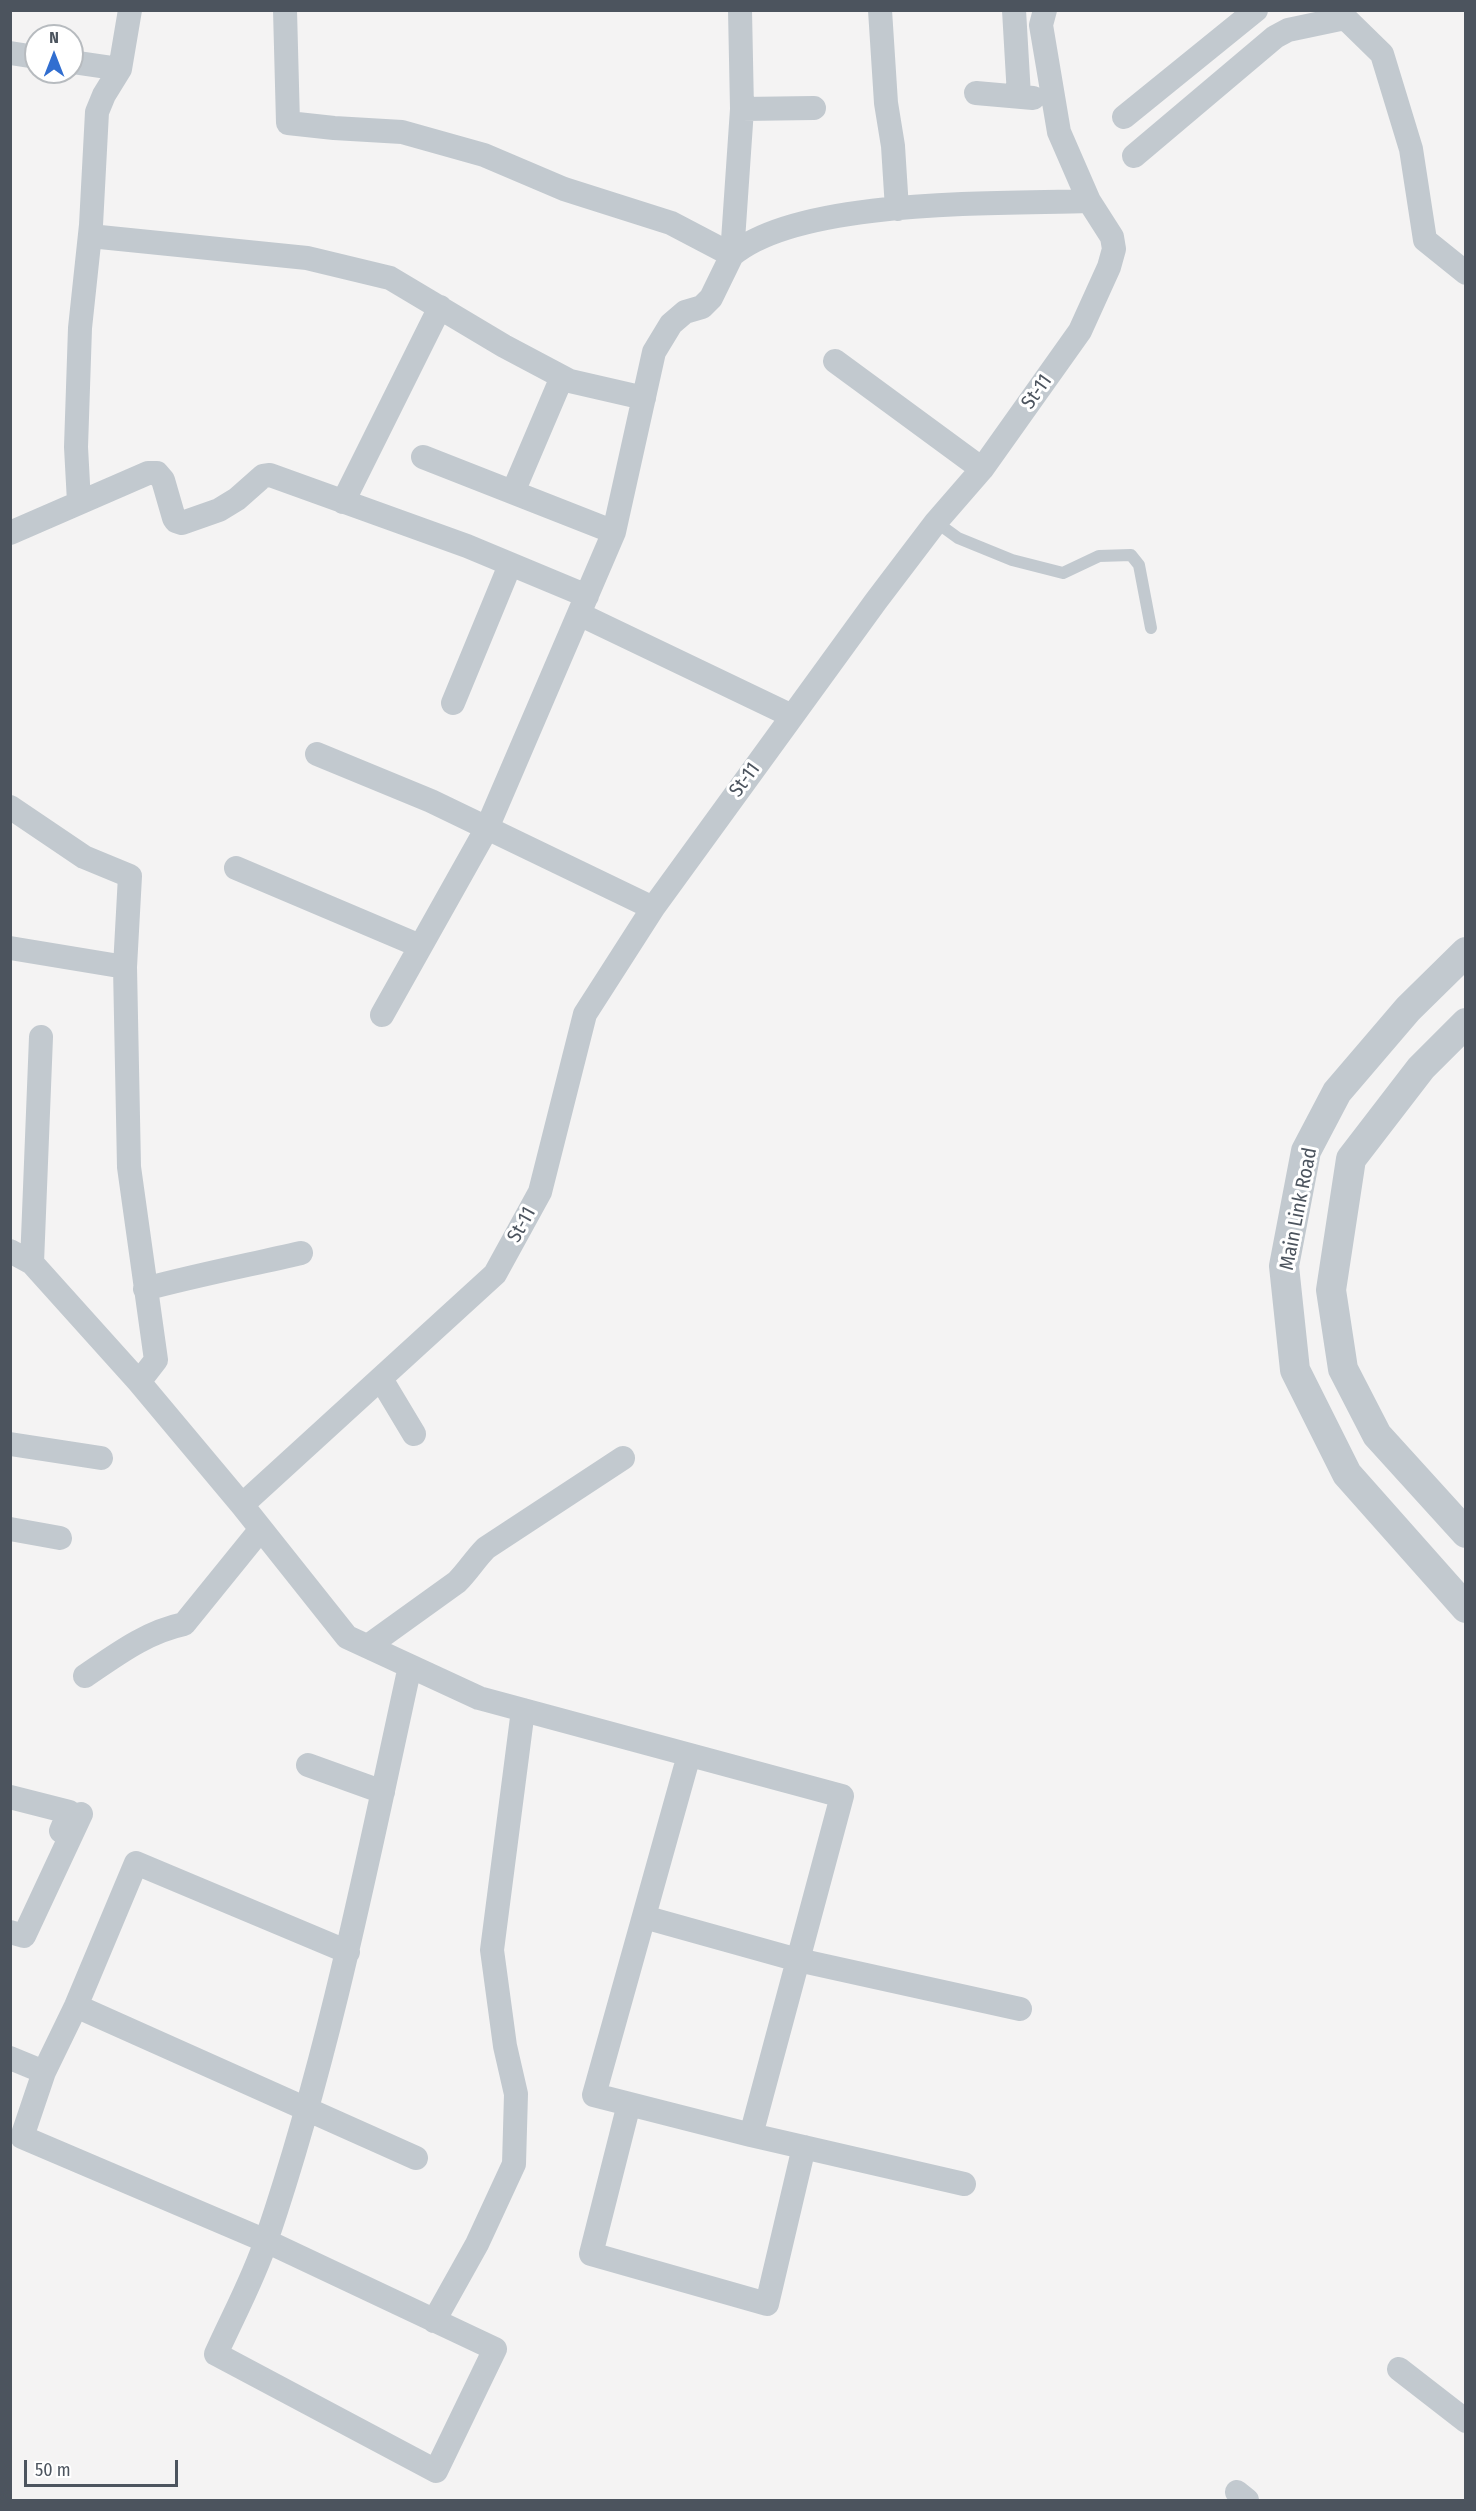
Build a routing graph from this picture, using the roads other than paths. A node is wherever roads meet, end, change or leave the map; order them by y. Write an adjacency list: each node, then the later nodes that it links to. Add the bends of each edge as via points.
1 (130, 10): 10 (street)
2 (285, 10): 21 (street, via 288,123 402,132 484,155 564,189 670,223)
3 (740, 10): 15 (street)
4 (880, 10): 19 (street)
5 (1014, 10): 12 (street)
6 (1045, 10): 13 (street, St-11, via 1041,25)
7 (1256, 10): 16 (street)
8 (1341, 14): 17 (street, via 1275,37); 22 (street, via 1382,54 1411,149 1425,240)
9 (84, 64): 10 (street)
10 (120, 69): 20 (street, via 97,112)
11 (976, 93): 12 (street)
12 (1019, 96): 13 (street)
13 (1053, 99): 18 (street, St-11, via 1059,132)
14 (814, 108): 15 (street)
15 (742, 109): 21 (street)
16 (1124, 117)
17 (1134, 156)
18 (1089, 201): 19 (street); 28 (street, St-11, via 1112,237 1110,267 1080,331)
19 (897, 209): 21 (street, via 813,219 746,243)
20 (90, 236): 23 (street, via 307,258 390,278); 30 (street, via 80,328 76,447)
21 (732, 255): 26 (street, via 711,298 671,324 654,352)
22 (1466, 273)
23 (440, 307): 25 (street); 31 (street)
24 (836, 361): 28 (street)
25 (562, 376): 26 (street); 29 (street)
26 (644, 398): 33 (street)
27 (423, 457): 29 (street)
28 (982, 469): 32 (street, St-11)
29 (513, 492): 33 (street)
30 (79, 502): 31 (street, via 148,473 157,473 163,480 174,518 182,523 219,510 263,476 270,475); 34 (street)
31 (343, 502): 35 (street)
32 (936, 522): 37 (lane, via 958,538 1012,560 1063,573 1099,556 1131,555 1139,565); 39 (street, St-11)
33 (614, 532): 36 (street)
34 (10, 533)
35 (510, 565): 36 (street); 38 (street)
36 (583, 605): 39 (street); 42 (street)
37 (1151, 628)
38 (453, 703)
39 (792, 716): 44 (street, St-11)
40 (317, 754): 42 (street)
41 (10, 807): 48 (street, via 84,857 130,876)
42 (487, 828): 44 (street); 45 (street)
43 (236, 868): 45 (street)
44 (653, 908): 56 (street, St-11, via 585,1014 540,1192 495,1274)
45 (420, 946): 49 (street)
46 (10, 948): 48 (street)
47 (1466, 952): 67 (street, Main Link Road, via 1408,1009 1337,1092 1306,1150 1284,1266 1294,1370 1347,1474)
48 (125, 967): 55 (street, via 129,1167)
49 (382, 1015)
50 (1466, 1023): 65 (street, Main Link Road, via 1421,1068 1351,1159 1331,1290 1343,1369 1377,1436)
51 (41, 1037): 54 (street)
52 (10, 1251): 54 (street)
53 (301, 1253): 55 (street)
54 (32, 1263): 57 (street)
55 (145, 1289): 57 (street, via 156,1360)
56 (381, 1379): 58 (street); 62 (street, St-11)
57 (139, 1382): 62 (street)
58 (414, 1434)
59 (10, 1444): 60 (street)
60 (101, 1458)
61 (623, 1458): 68 (street, via 486,1548 457,1582)
62 (242, 1505): 64 (street)
63 (10, 1529): 66 (street)
64 (261, 1529): 68 (street, via 347,1637); 70 (street, via 184,1624 135,1642)
65 (1466, 1533)
66 (60, 1538)
67 (1466, 1608)
68 (368, 1647): 69 (street)
69 (410, 1666): 71 (street, via 479,1698); 74 (street)
70 (85, 1676)
71 (523, 1710): 72 (street); 93 (street, via 492,1950 504,2046 516,2094 514,2164 477,2244)
72 (689, 1755): 78 (street); 81 (street, via 842,1796)
73 (308, 1765): 74 (street)
74 (383, 1792): 80 (street)
75 (10, 1797): 77 (street, via 69,1812)
76 (81, 1814): 79 (street, via 24,1936)
77 (61, 1831)
78 (644, 1917): 81 (street); 86 (street, via 594,2095)
79 (10, 1932)
80 (348, 1952): 82 (street, via 136,1863); 87 (street)
81 (798, 1960): 83 (street); 88 (street)
82 (76, 2006): 85 (street); 87 (street)
83 (1020, 2009)
84 (10, 2058): 85 (street)
85 (44, 2072): 92 (street, via 22,2137)
86 (628, 2104): 88 (street); 89 (street, via 591,2254 767,2304)
87 (306, 2108): 90 (street); 92 (street)
88 (751, 2134): 89 (street)
89 (804, 2147): 91 (street)
90 (416, 2158)
91 (964, 2184)
92 (266, 2241): 93 (street); 93 (street, via 216,2355 436,2471 495,2349)
93 (434, 2321)
94 (1399, 2369): 95 (street)
95 (1466, 2421)

